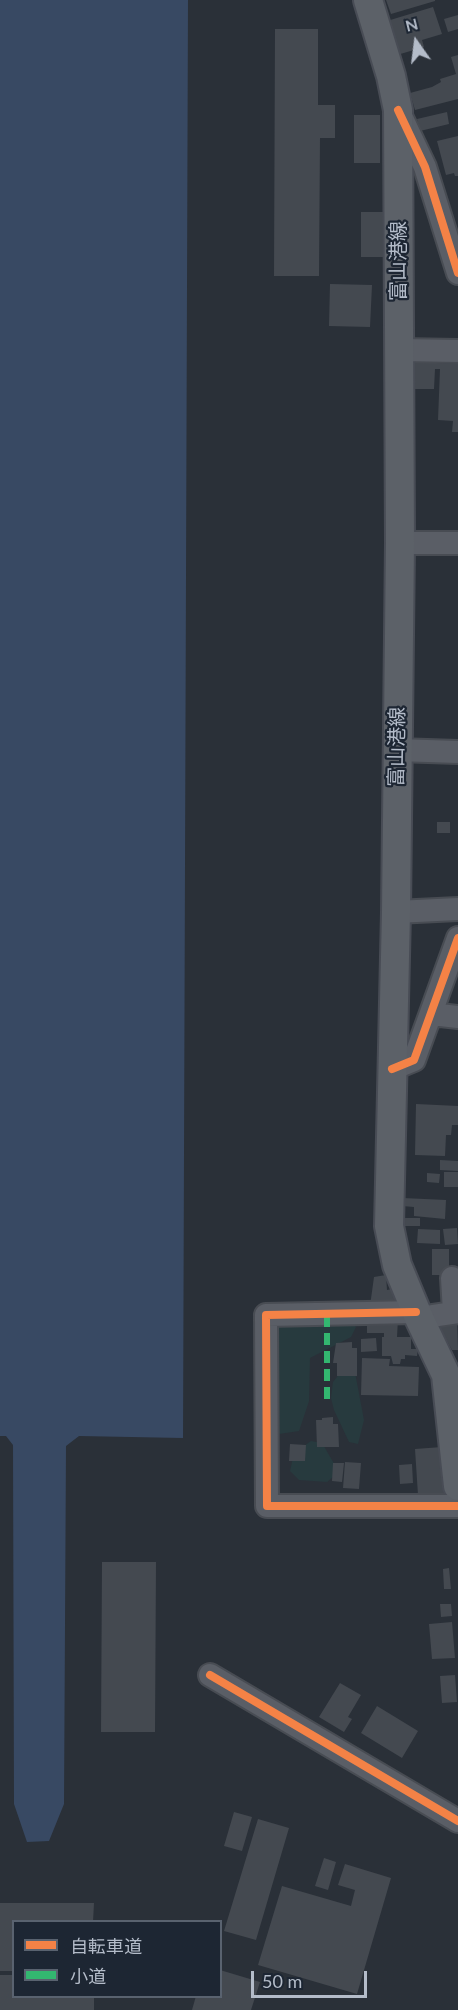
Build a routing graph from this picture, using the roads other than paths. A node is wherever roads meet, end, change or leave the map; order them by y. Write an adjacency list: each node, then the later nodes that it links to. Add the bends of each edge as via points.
1 (368, 0): 2 (main road, 富山港線)
2 (398, 110): 3 (street, via 425,167); 4 (main road, 富山港線)
3 (458, 273)
4 (399, 350): 5 (street); 6 (main road, 富山港線)
5 (458, 351)
6 (400, 543): 7 (street); 8 (main road, 富山港線)
7 (458, 543)
8 (397, 750): 9 (street); 11 (main road, 富山港線)
9 (458, 752)
10 (458, 909): 11 (street)
11 (396, 912): 15 (main road, 富山港線)
12 (458, 938): 13 (street)
13 (432, 1014): 14 (street); 15 (street, via 414,1060)
14 (458, 1017)
15 (392, 1069): 18 (main road, 富山港線, via 389,1226 397,1265)
16 (452, 1278): 17 (street)
17 (456, 1312): 18 (street)
18 (418, 1315): 19 (main road, 富山港線); 21 (street, via 266,1315 267,1506)
19 (453, 1384): 20 (main road, 富山港線)
20 (458, 1486)
21 (458, 1506)
22 (210, 1675): 23 (street)
23 (458, 1821)

